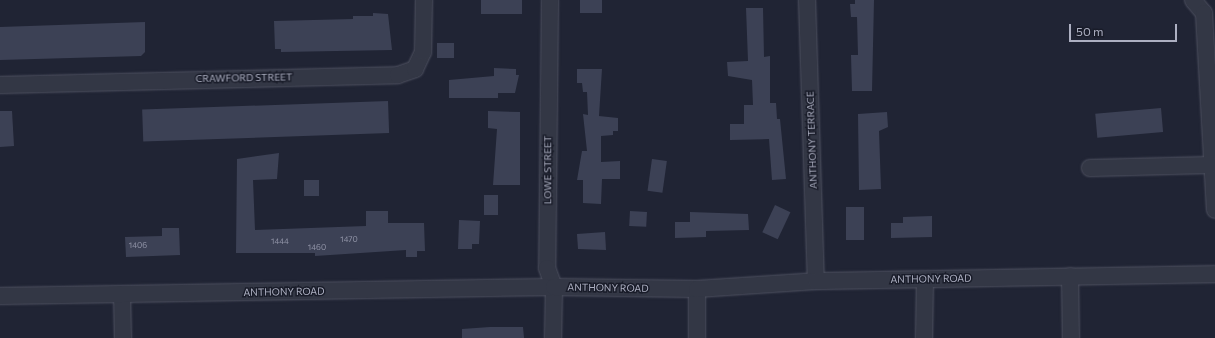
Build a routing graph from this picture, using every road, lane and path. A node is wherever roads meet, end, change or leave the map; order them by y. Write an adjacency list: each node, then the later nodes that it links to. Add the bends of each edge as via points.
1 (424, 0): 5 (street, CRAWFORD STREET, via 423,52 415,69 398,75)
2 (550, 0): 13 (street, LOWE STREET, via 547,268)
3 (807, 0): 12 (street, ANTHONY TERRACE)
4 (1193, 0): 6 (street, via 1204,13)
5 (0, 85)
6 (1212, 165): 7 (street); 8 (street)
7 (1090, 168)
8 (1215, 210)
9 (1215, 274): 10 (street, ANTHONY ROAD)
10 (1070, 276): 11 (street, ANTHONY ROAD); 21 (street)
11 (925, 280): 12 (street, ANTHONY ROAD); 20 (street)
12 (816, 281): 14 (street, ANTHONY ROAD)
13 (554, 287): 14 (street, ANTHONY ROAD); 15 (street, ANTHONY ROAD); 18 (street, LOWE STREET)
14 (697, 289): 19 (street)
15 (122, 294): 16 (street, ANTHONY ROAD); 17 (street)
16 (0, 296)
17 (123, 338)
18 (553, 338)
19 (697, 338)
20 (924, 338)
21 (1071, 338)

